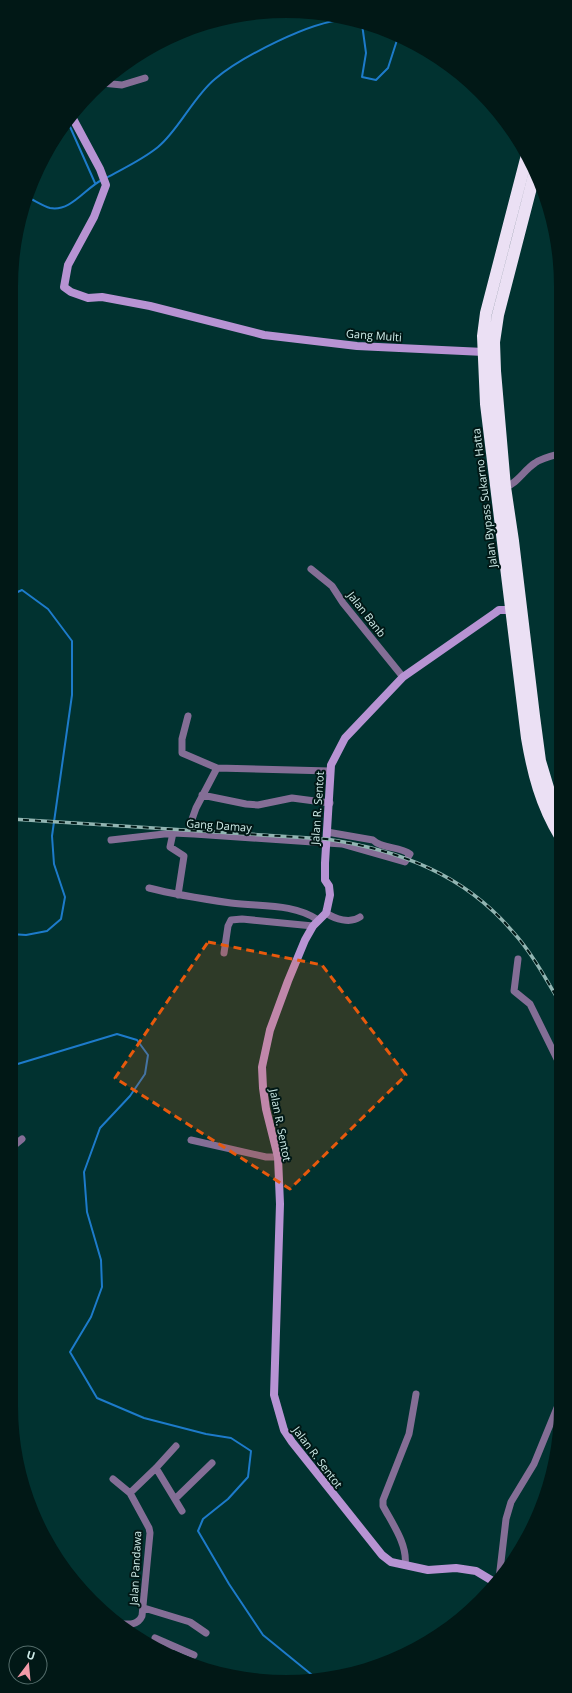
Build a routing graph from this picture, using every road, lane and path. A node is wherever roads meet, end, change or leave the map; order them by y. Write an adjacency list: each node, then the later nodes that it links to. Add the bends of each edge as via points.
1 (145, 78): 2 (street, via 122,85)
2 (110, 84)
3 (74, 121): 8 (street, Gang Multi, via 106,185 94,217 68,265 64,287 71,292 88,298 102,297 150,306 264,335 357,346)
4 (524, 164): 6 (highway, Jalan Bypass Sukarno Hatta)
5 (531, 178): 6 (highway)
6 (520, 180): 8 (highway, Jalan Bypass Sukarno Hatta, via 486,313)
7 (533, 181): 10 (highway, Jalan Bypass Sukarno Hatta, via 501,300 494,342)
8 (484, 352): 12 (highway, Jalan Bypass Sukarno Hatta, via 487,412)
9 (554, 455): 10 (street, via 534,464 513,483)
10 (505, 486): 12 (highway, Jalan Bypass Sukarno Hatta)
11 (311, 569): 13 (street, Jalan Banb, via 332,586)
12 (516, 610): 13 (street, Jalan R. Sentot, via 499,610); 18 (highway, Jalan Bypass Sukarno Hatta, via 540,761); 21 (highway, Jalan Bypass Sukarno Hatta, via 532,773)
13 (403, 677): 16 (street, Jalan R. Sentot, via 345,738 332,760)
14 (188, 716): 15 (street, via 182,740 182,753)
15 (217, 768): 16 (street); 17 (street)
16 (330, 771): 19 (street, Jalan R. Sentot)
17 (202, 795): 19 (street, via 246,804 292,798); 20 (street)
18 (554, 802)
19 (330, 803): 22 (street, Jalan R. Sentot)
20 (190, 825)
21 (554, 825)
22 (327, 832): 25 (street, Jalan R. Sentot); 25 (street, Gang Damay, via 373,840 375,843 409,853 408,860 405,862 342,844)
23 (173, 834): 24 (street, Gang Damay); 25 (street, Gang Damay); 27 (street, via 170,847 184,856)
24 (111, 840)
25 (326, 843): 28 (street, Jalan R. Sentot, via 325,880 330,895)
26 (149, 888): 27 (street)
27 (178, 895): 30 (street, via 302,910)
28 (326, 913): 29 (street, via 338,919 351,920); 30 (street, Jalan R. Sentot)
29 (360, 917)
30 (315, 923): 31 (street, via 231,920); 37 (street, Jalan R. Sentot, via 302,947 270,1030 262,1068 266,1109)
31 (224, 952)
32 (518, 959): 33 (street, via 514,990 530,1004)
33 (554, 1053)
34 (22, 1139): 36 (street)
35 (191, 1140): 37 (street, via 266,1157)
36 (18, 1142)
37 (278, 1157): 47 (street, Jalan R. Sentot, via 280,1204 274,1395 277,1410 284,1430 292,1442 375,1549 391,1562)
38 (416, 1394): 47 (street, via 409,1434 383,1500 383,1506 400,1540)
39 (553, 1416): 48 (street, via 534,1464 511,1502 506,1519)
40 (176, 1446): 42 (street)
41 (212, 1463): 45 (street)
42 (156, 1468): 44 (street); 45 (street)
43 (113, 1479): 44 (street, Jalan Pandawa)
44 (130, 1493): 50 (street, Jalan Pandawa, via 149,1528)
45 (174, 1499): 46 (street)
46 (182, 1511)
47 (405, 1565): 49 (street, Jalan R. Sentot, via 428,1570 466,1569 476,1571)
48 (500, 1568)
49 (491, 1580)
50 (144, 1608): 51 (street, Jalan Pandawa, via 141,1619 137,1623); 52 (street, via 190,1622)
51 (128, 1624)
52 (206, 1633)
53 (155, 1638): 54 (street)
54 (170, 1645): 55 (street); 56 (street)
55 (169, 1648)
56 (194, 1654)

